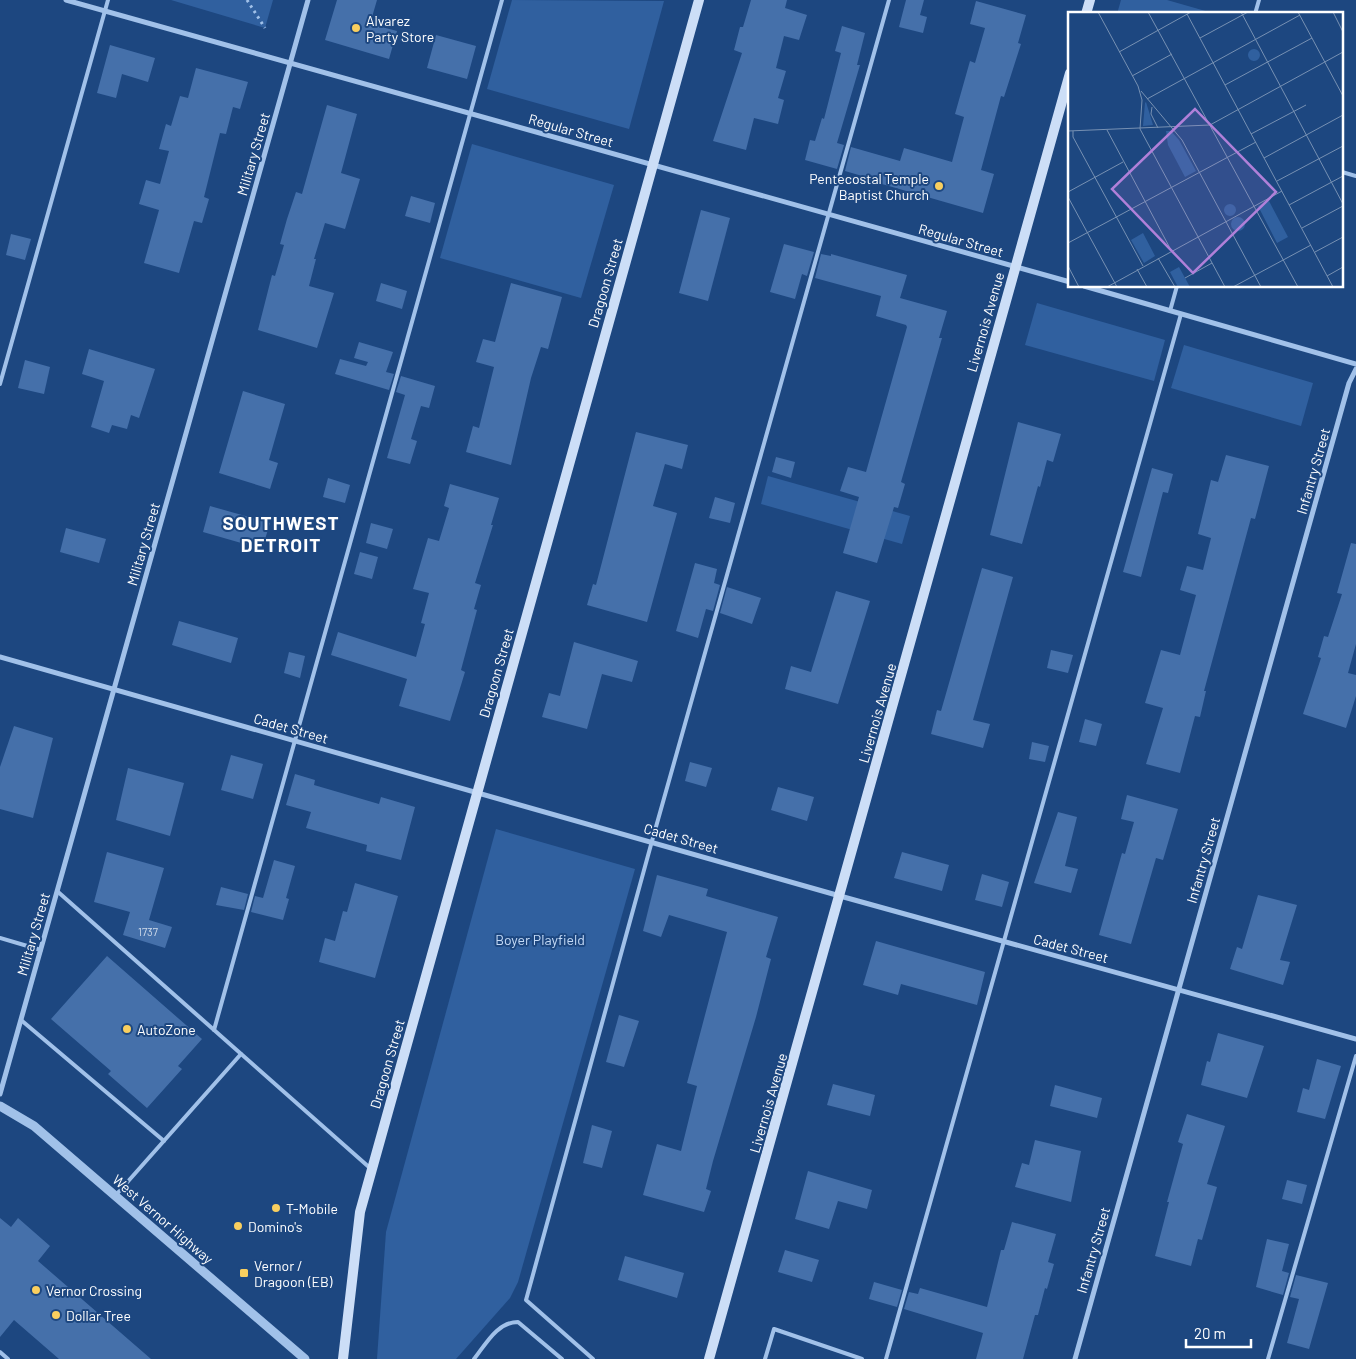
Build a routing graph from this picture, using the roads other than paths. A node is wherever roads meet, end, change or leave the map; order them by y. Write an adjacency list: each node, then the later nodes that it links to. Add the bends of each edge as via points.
1 (66, 0): 7 (street, Regular Street)
2 (108, 0): 7 (lane)
3 (308, 0): 8 (street, Military Street)
4 (502, 0): 10 (lane)
5 (699, 0): 11 (main road, Dragoon Street)
6 (889, 0): 12 (lane)
7 (105, 11): 8 (street, Regular Street); 21 (lane)
8 (290, 63): 10 (street, Regular Street); 23 (street, Military Street)
9 (1068, 80): 13 (main road, Livernois Avenue)
10 (471, 114): 11 (street, Regular Street); 24 (lane)
11 (653, 165): 12 (street, Regular Street); 25 (main road, Dragoon Street)
12 (829, 215): 13 (street, Regular Street); 26 (lane)
13 (1015, 267): 14 (street, Regular Street); 28 (main road, Livernois Avenue)
14 (1068, 281)
15 (1091, 288): 17 (street)
16 (1176, 288): 17 (lane)
17 (1170, 311): 18 (street)
18 (1181, 314): 19 (street); 30 (lane)
19 (1356, 364)
20 (1356, 369): 32 (street, Infantry Street, via 1349,383)
21 (0, 384)
22 (0, 657): 23 (street, Cadet Street)
23 (114, 689): 24 (street, Cadet Street); 27 (street, Military Street)
24 (294, 740): 25 (street, Cadet Street); 34 (lane)
25 (477, 792): 26 (street, Cadet Street); 41 (main road, Dragoon Street)
26 (652, 841): 28 (street, Cadet Street); 49 (lane, via 526,1300)
27 (57, 891): 31 (street, Military Street); 34 (lane)
28 (840, 896): 30 (street, Cadet Street); 50 (main road, Livernois Avenue)
29 (0, 938): 31 (lane)
30 (1005, 942): 32 (street, Cadet Street); 53 (lane)
31 (41, 950): 33 (street, Military Street)
32 (1178, 990): 35 (street, Cadet Street); 54 (street, Infantry Street)
33 (20, 1020): 38 (street, Military Street); 40 (lane)
34 (214, 1030): 36 (lane)
35 (1356, 1040)
36 (241, 1054): 40 (lane); 41 (lane)
37 (1356, 1056): 55 (lane)
38 (0, 1094)
39 (0, 1106): 42 (street, West Vernor Highway, via 34,1126)
40 (164, 1141): 42 (lane)
41 (372, 1170): 46 (main road, Dragoon Street, via 360,1212)
42 (115, 1196): 45 (street, West Vernor Highway)
43 (0, 1352): 44 (lane)
44 (8, 1359)
45 (305, 1359)
46 (343, 1359)
47 (474, 1359): 48 (lane, via 500,1327 518,1322)
48 (562, 1359)
49 (593, 1359)
50 (709, 1359)
51 (765, 1359): 52 (lane, via 774,1329)
52 (862, 1359)
53 (886, 1359)
54 (1075, 1359)
55 (1268, 1359)

